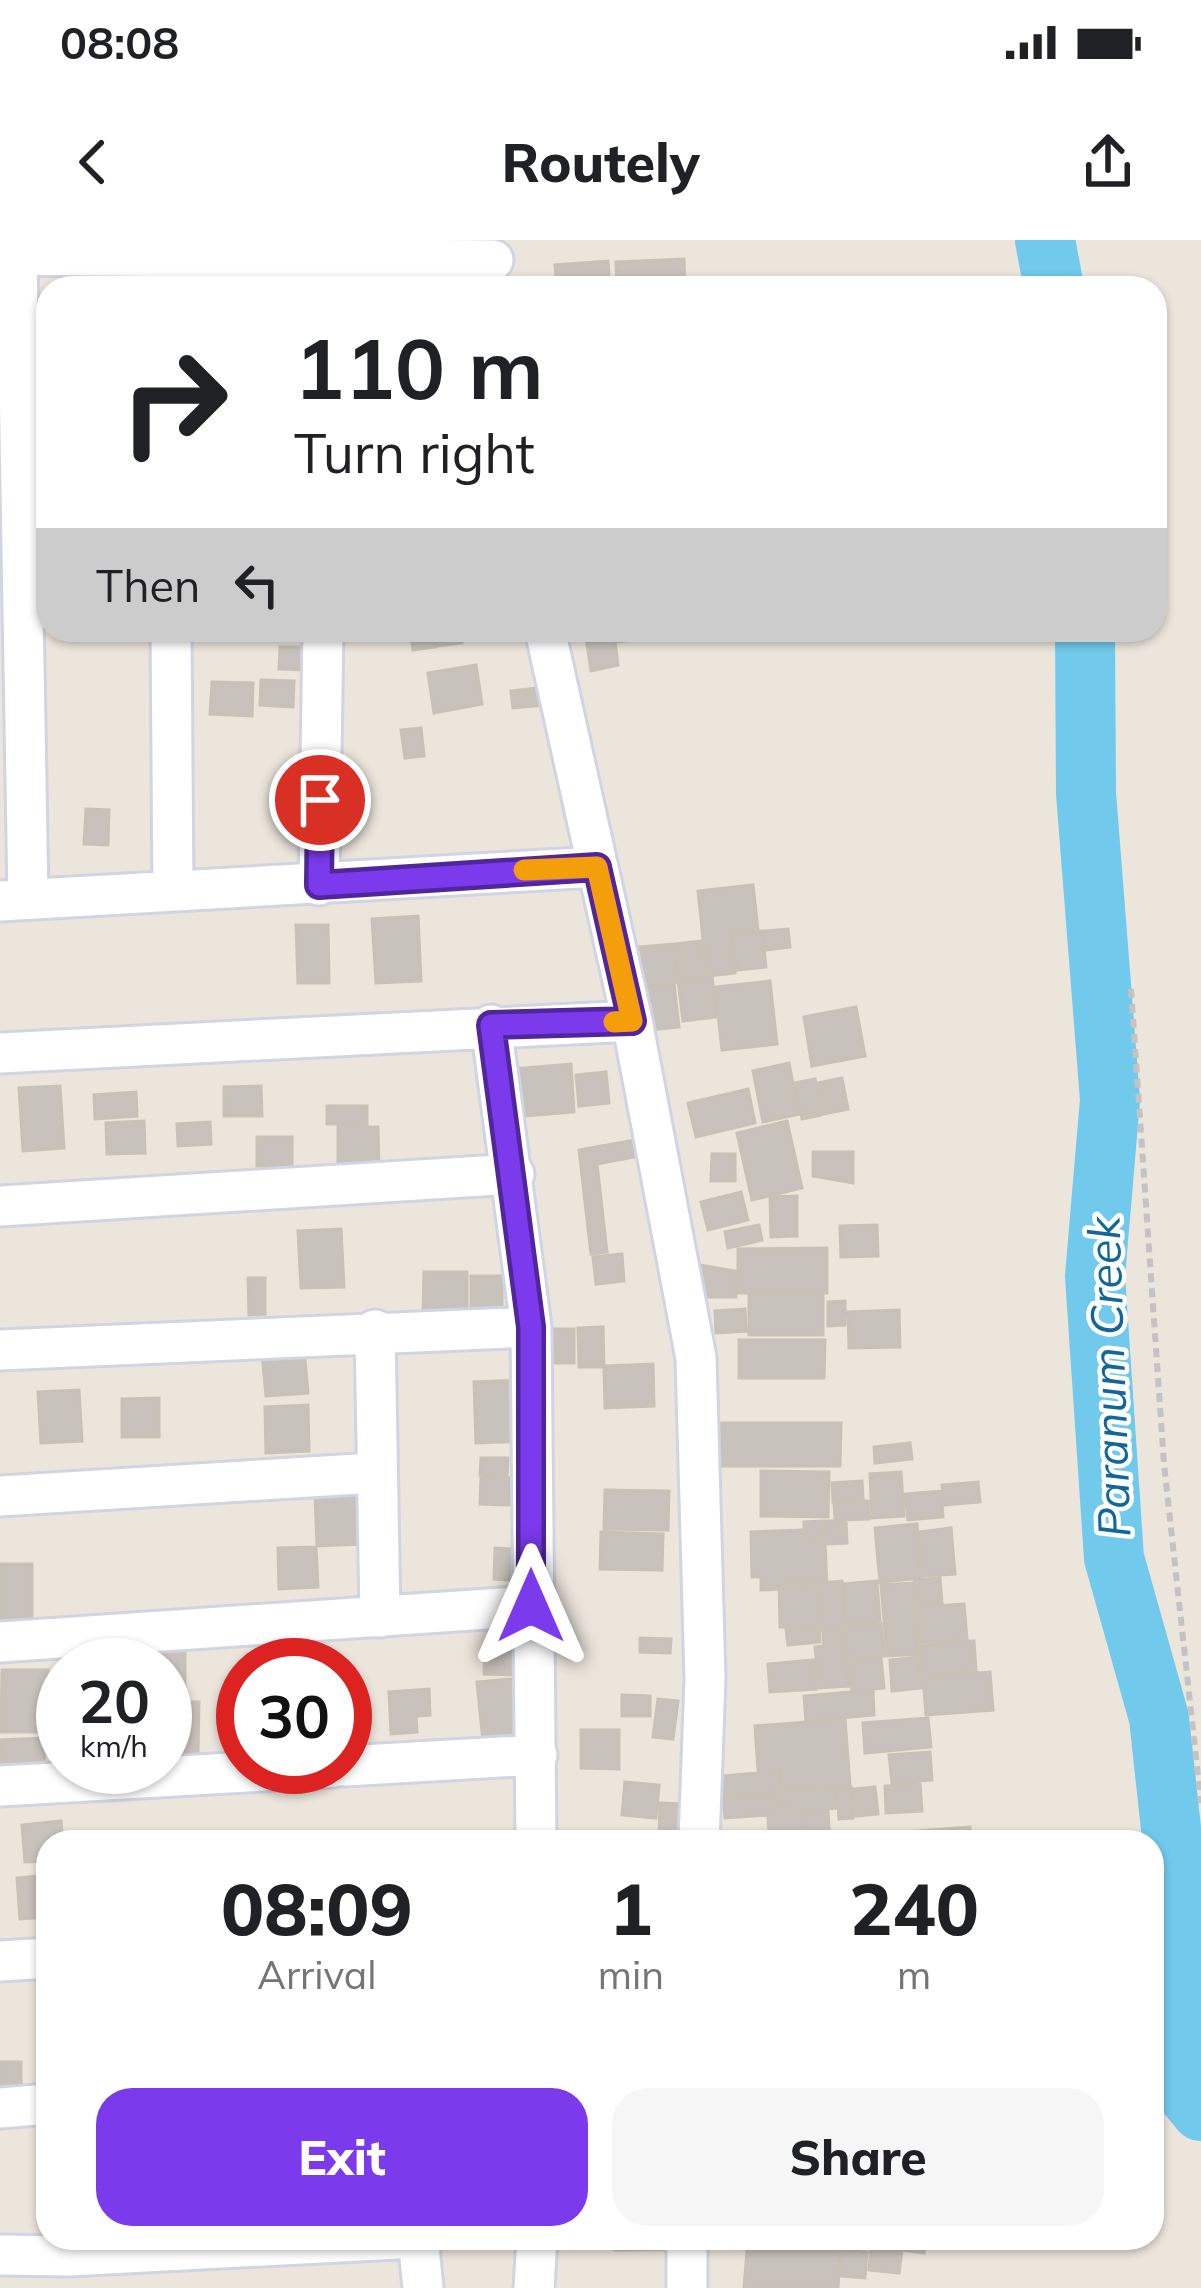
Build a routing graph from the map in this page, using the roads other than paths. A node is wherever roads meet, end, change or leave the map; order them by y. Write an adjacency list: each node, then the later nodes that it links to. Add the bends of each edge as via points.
1 (9, 255): 3 (street); 11 (street)
2 (493, 262): 4 (street)
3 (168, 272): 4 (street)
4 (321, 272)
5 (171, 642): 10 (street)
6 (323, 642): 9 (street)
7 (548, 642): 8 (street)
8 (597, 867): 9 (street); 12 (street)
9 (319, 885): 10 (street)
10 (173, 891): 11 (street)
11 (14, 900)
12 (632, 1021): 13 (street); 30 (street, via 695,1358 705,1679)
13 (491, 1025): 14 (street); 15 (street)
14 (0, 1053)
15 (514, 1174): 16 (street); 17 (street)
16 (0, 1206)
17 (531, 1327): 18 (street); 22 (street)
18 (375, 1330): 19 (street); 20 (street)
19 (0, 1350)
20 (374, 1473): 21 (street); 23 (street)
21 (0, 1496)
22 (531, 1606): 23 (street); 25 (street)
23 (380, 1618): 24 (street)
24 (0, 1642)
25 (537, 1756): 26 (street); 29 (street)
26 (372, 1765)
27 (216, 1774): 28 (street)
28 (0, 1786)
29 (536, 1830)
30 (699, 1830)
31 (36, 1958): 32 (street)
32 (0, 1960)
33 (36, 2105): 34 (street)
34 (0, 2108)
35 (189, 2250): 39 (street)
36 (419, 2250): 40 (street)
37 (536, 2250): 41 (street)
38 (687, 2250): 42 (street)
39 (0, 2254)
40 (422, 2288)
41 (534, 2288)
42 (687, 2288)

